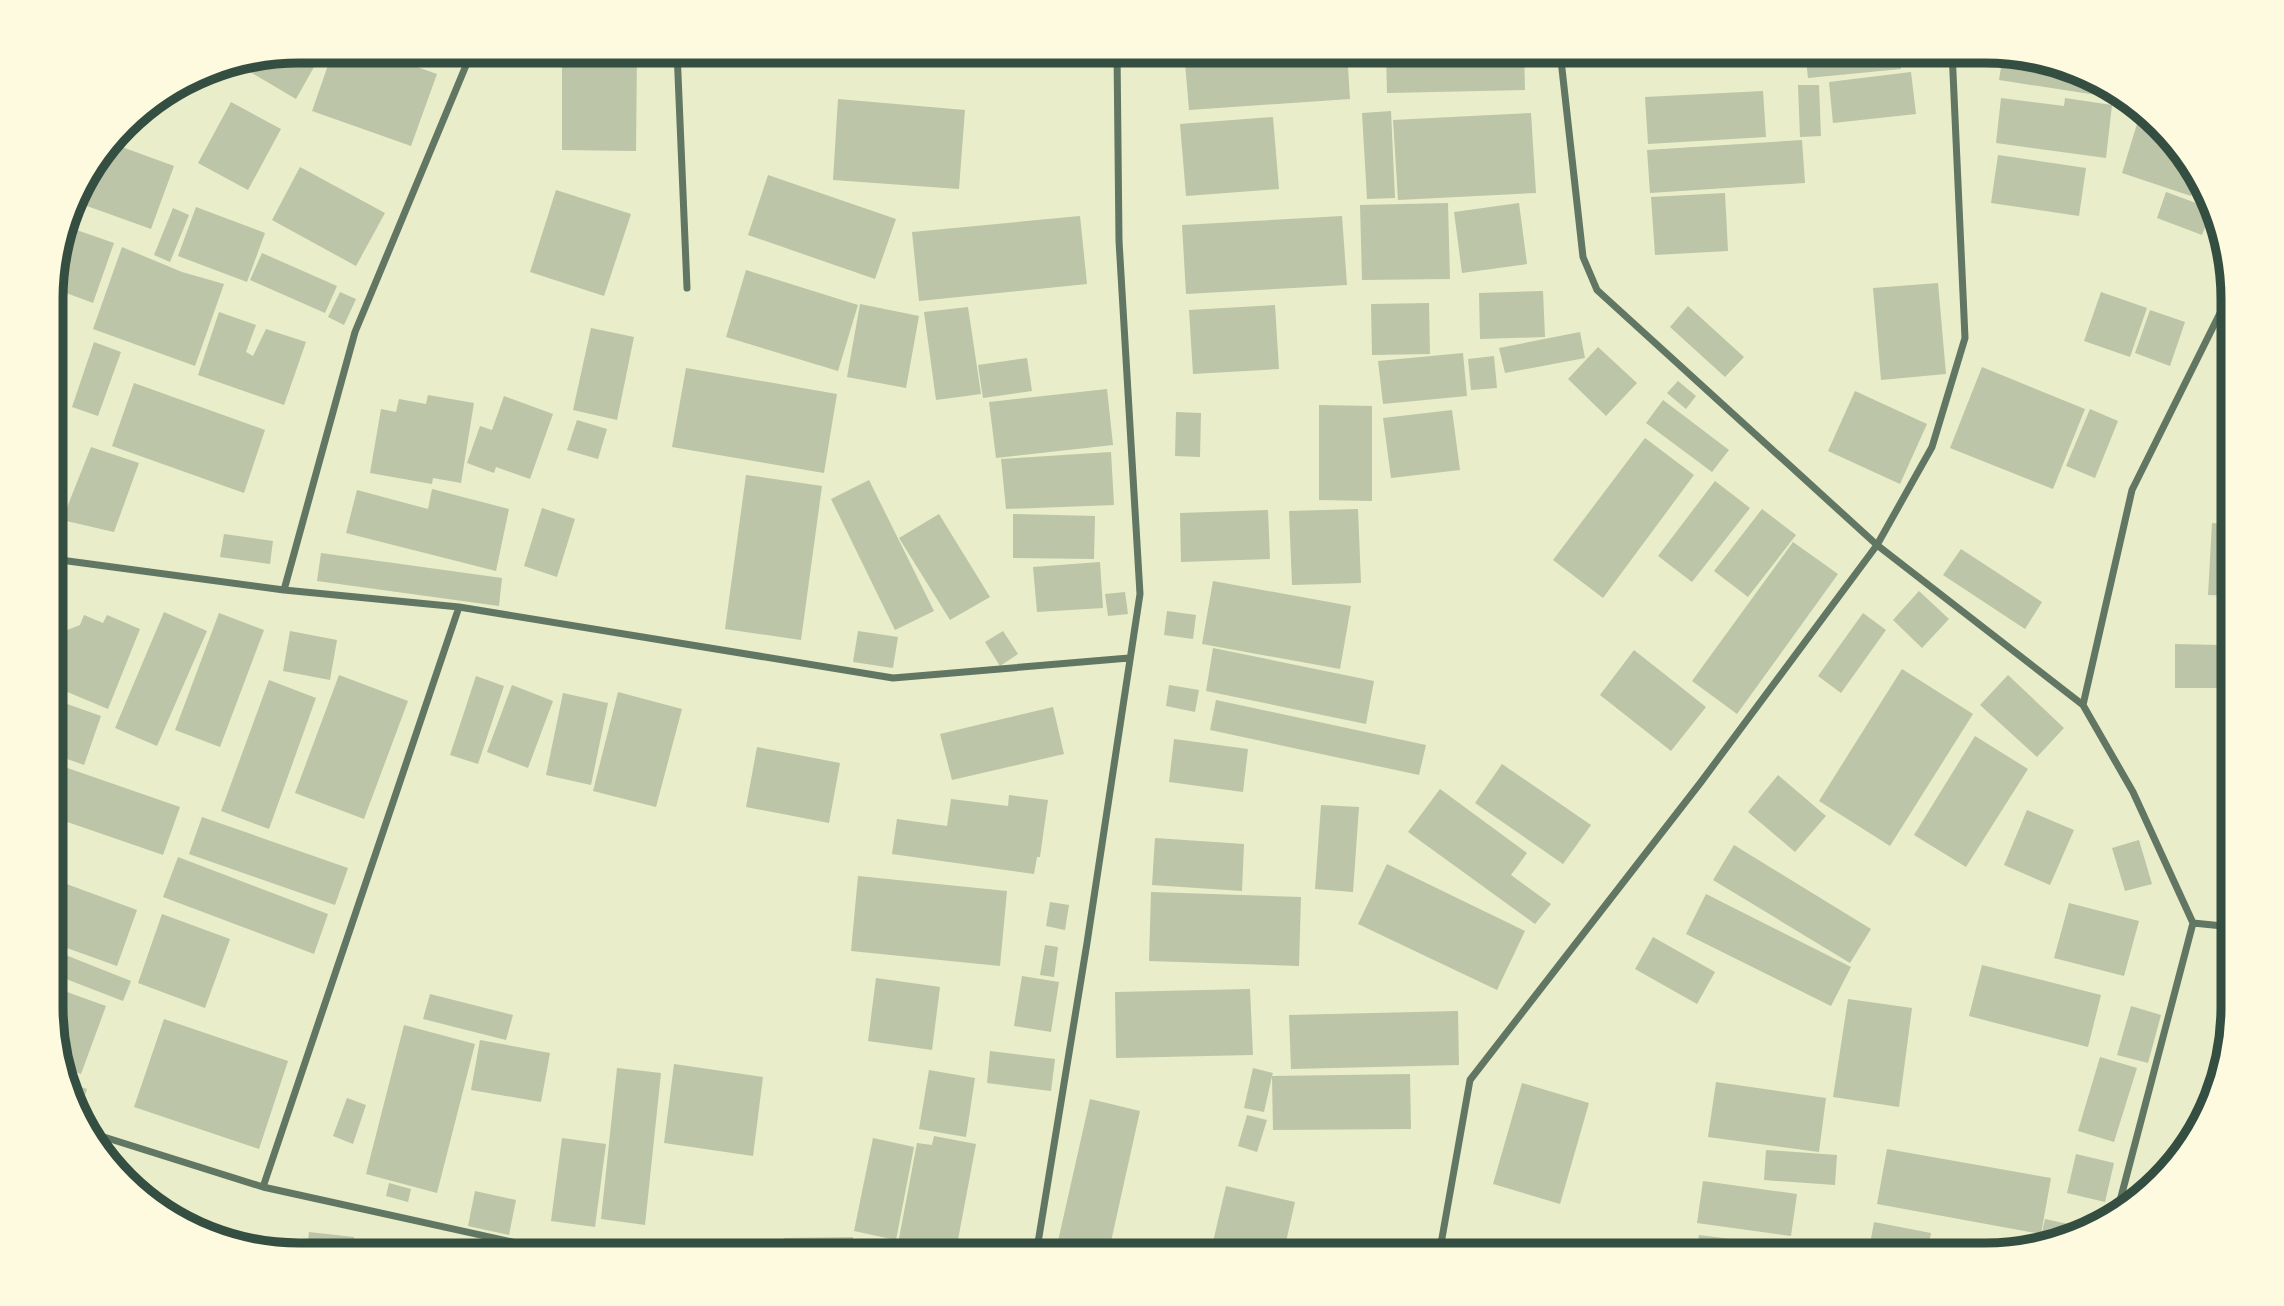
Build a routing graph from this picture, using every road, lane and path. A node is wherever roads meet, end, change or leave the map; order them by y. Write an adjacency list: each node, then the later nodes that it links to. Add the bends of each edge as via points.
1 (467, 63): 10 (street, via 355,332)
2 (678, 63): 6 (street)
3 (1117, 63): 12 (street, via 1119,241 1140,594)
4 (1561, 63): 8 (street, via 1583,257 1597,290)
5 (1953, 63): 8 (street, via 1965,338 1931,447)
6 (687, 288)
7 (2220, 313): 13 (street, via 2132,490)
8 (1877, 545): 13 (street); 19 (street, via 1470,1080)
9 (63, 560): 10 (street)
10 (284, 590): 11 (street)
11 (459, 607): 12 (street, via 893,678); 17 (street)
12 (1129, 658): 21 (street)
13 (2083, 705): 14 (street, via 2133,792)
14 (2193, 922): 15 (street); 18 (street)
15 (2220, 926)
16 (102, 1136): 17 (street)
17 (263, 1187): 20 (street)
18 (2120, 1200)
19 (1441, 1242)
20 (516, 1243)
21 (1038, 1243)

